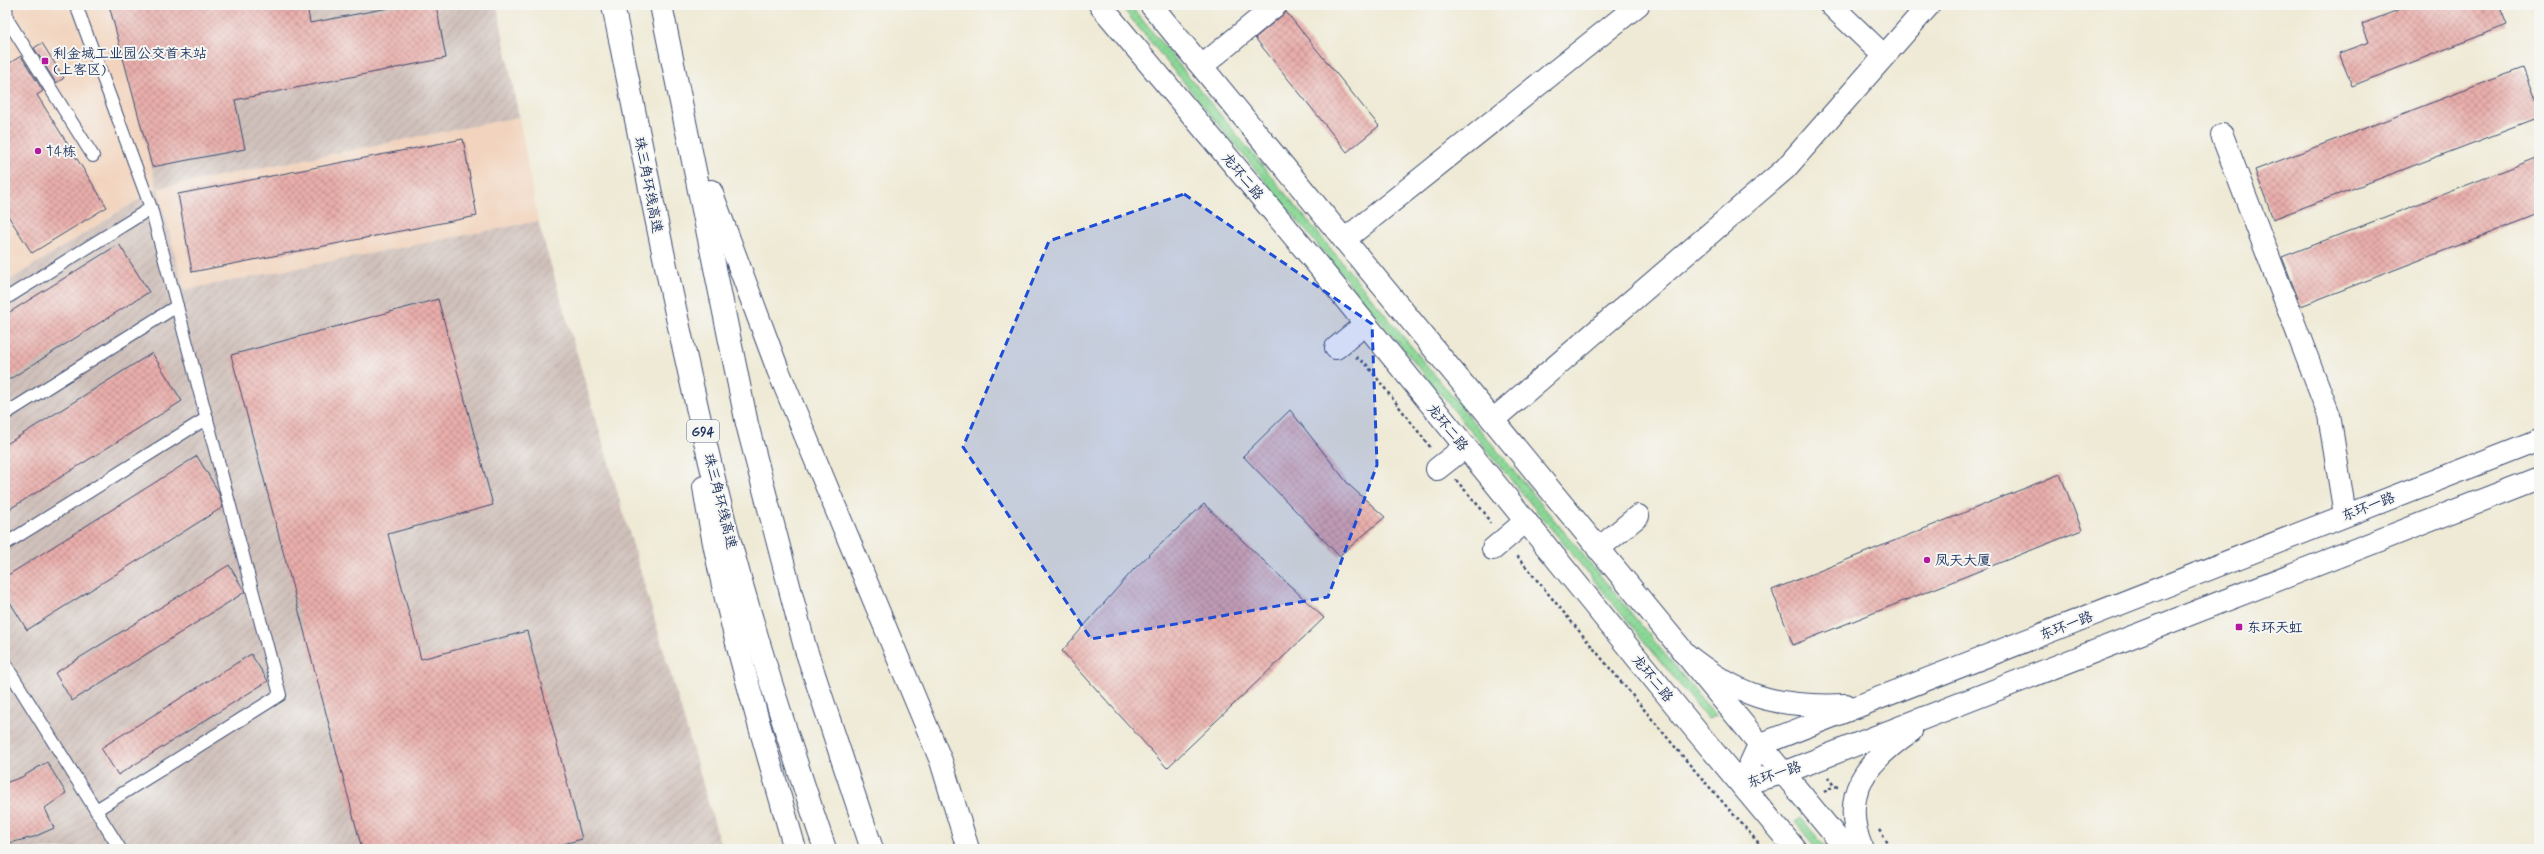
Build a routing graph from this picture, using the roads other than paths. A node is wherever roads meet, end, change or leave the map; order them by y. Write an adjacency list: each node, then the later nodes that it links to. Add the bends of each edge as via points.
1 (6, 5): 11 (lane)
2 (76, 5): 17 (lane)
3 (613, 5): 22 (main road, 珠三角环线高速 / G94)
4 (661, 5): 14 (main road)
5 (1100, 5): 21 (main road, 龙环二路)
6 (1151, 5): 13 (main road)
7 (1276, 5): 13 (main road)
8 (1638, 5): 18 (main road)
9 (1831, 5): 12 (main road)
10 (1929, 5): 12 (main road)
11 (6, 18): 16 (lane)
12 (1884, 56): 26 (main road, via 1785,169)
13 (1202, 66): 18 (main road)
14 (685, 120): 48 (main road, via 757,462 805,648); 49 (main road, via 778,370 941,761)
15 (2222, 135): 31 (main road, via 2329,415)
16 (93, 156)
17 (151, 208): 19 (lane); 20 (lane)
18 (1344, 240): 26 (main road)
19 (5, 299)
20 (177, 306): 24 (lane); 25 (lane)
21 (1364, 325): 23 (main road); 28 (main road, 龙环二路)
22 (678, 328): 46 (main road, via 711,534 742,662); 47 (main road, 珠三角环线高速 / G94, via 729,536 781,719)
23 (1343, 351)
24 (5, 414)
25 (207, 418): 34 (lane); 44 (lane, via 280,695)
26 (1493, 420): 36 (main road)
27 (2539, 440): 31 (main road, 东环一路)
28 (1464, 447): 29 (main road); 33 (main road, 龙环二路)
29 (1441, 465)
30 (2539, 478): 40 (main road, 东环一路)
31 (2345, 515): 39 (main road, 东环一路)
32 (1638, 516): 36 (main road)
33 (1526, 521): 35 (main road); 43 (main road, 龙环二路)
34 (5, 544)
35 (1493, 549)
36 (1598, 550): 37 (main road)
37 (1683, 652): 39 (main road, via 1718,678 1772,702 1820,705); 41 (main road)
38 (5, 664): 44 (lane)
39 (1873, 701): 41 (main road, 东环一路)
40 (1939, 713): 42 (main road, 东环一路); 52 (main road, via 1888,748 1861,778 1855,790 1852,806)
41 (1759, 745): 42 (main road); 43 (main road, 东环一路)
42 (1783, 773): 43 (main road, 东环一路); 51 (main road)
43 (1741, 784): 50 (main road, 龙环二路)
44 (96, 810): 45 (lane)
45 (120, 849)
46 (795, 849)
47 (825, 849)
48 (872, 849)
49 (968, 849)
50 (1795, 849)
51 (1846, 849)
52 (1862, 849)

